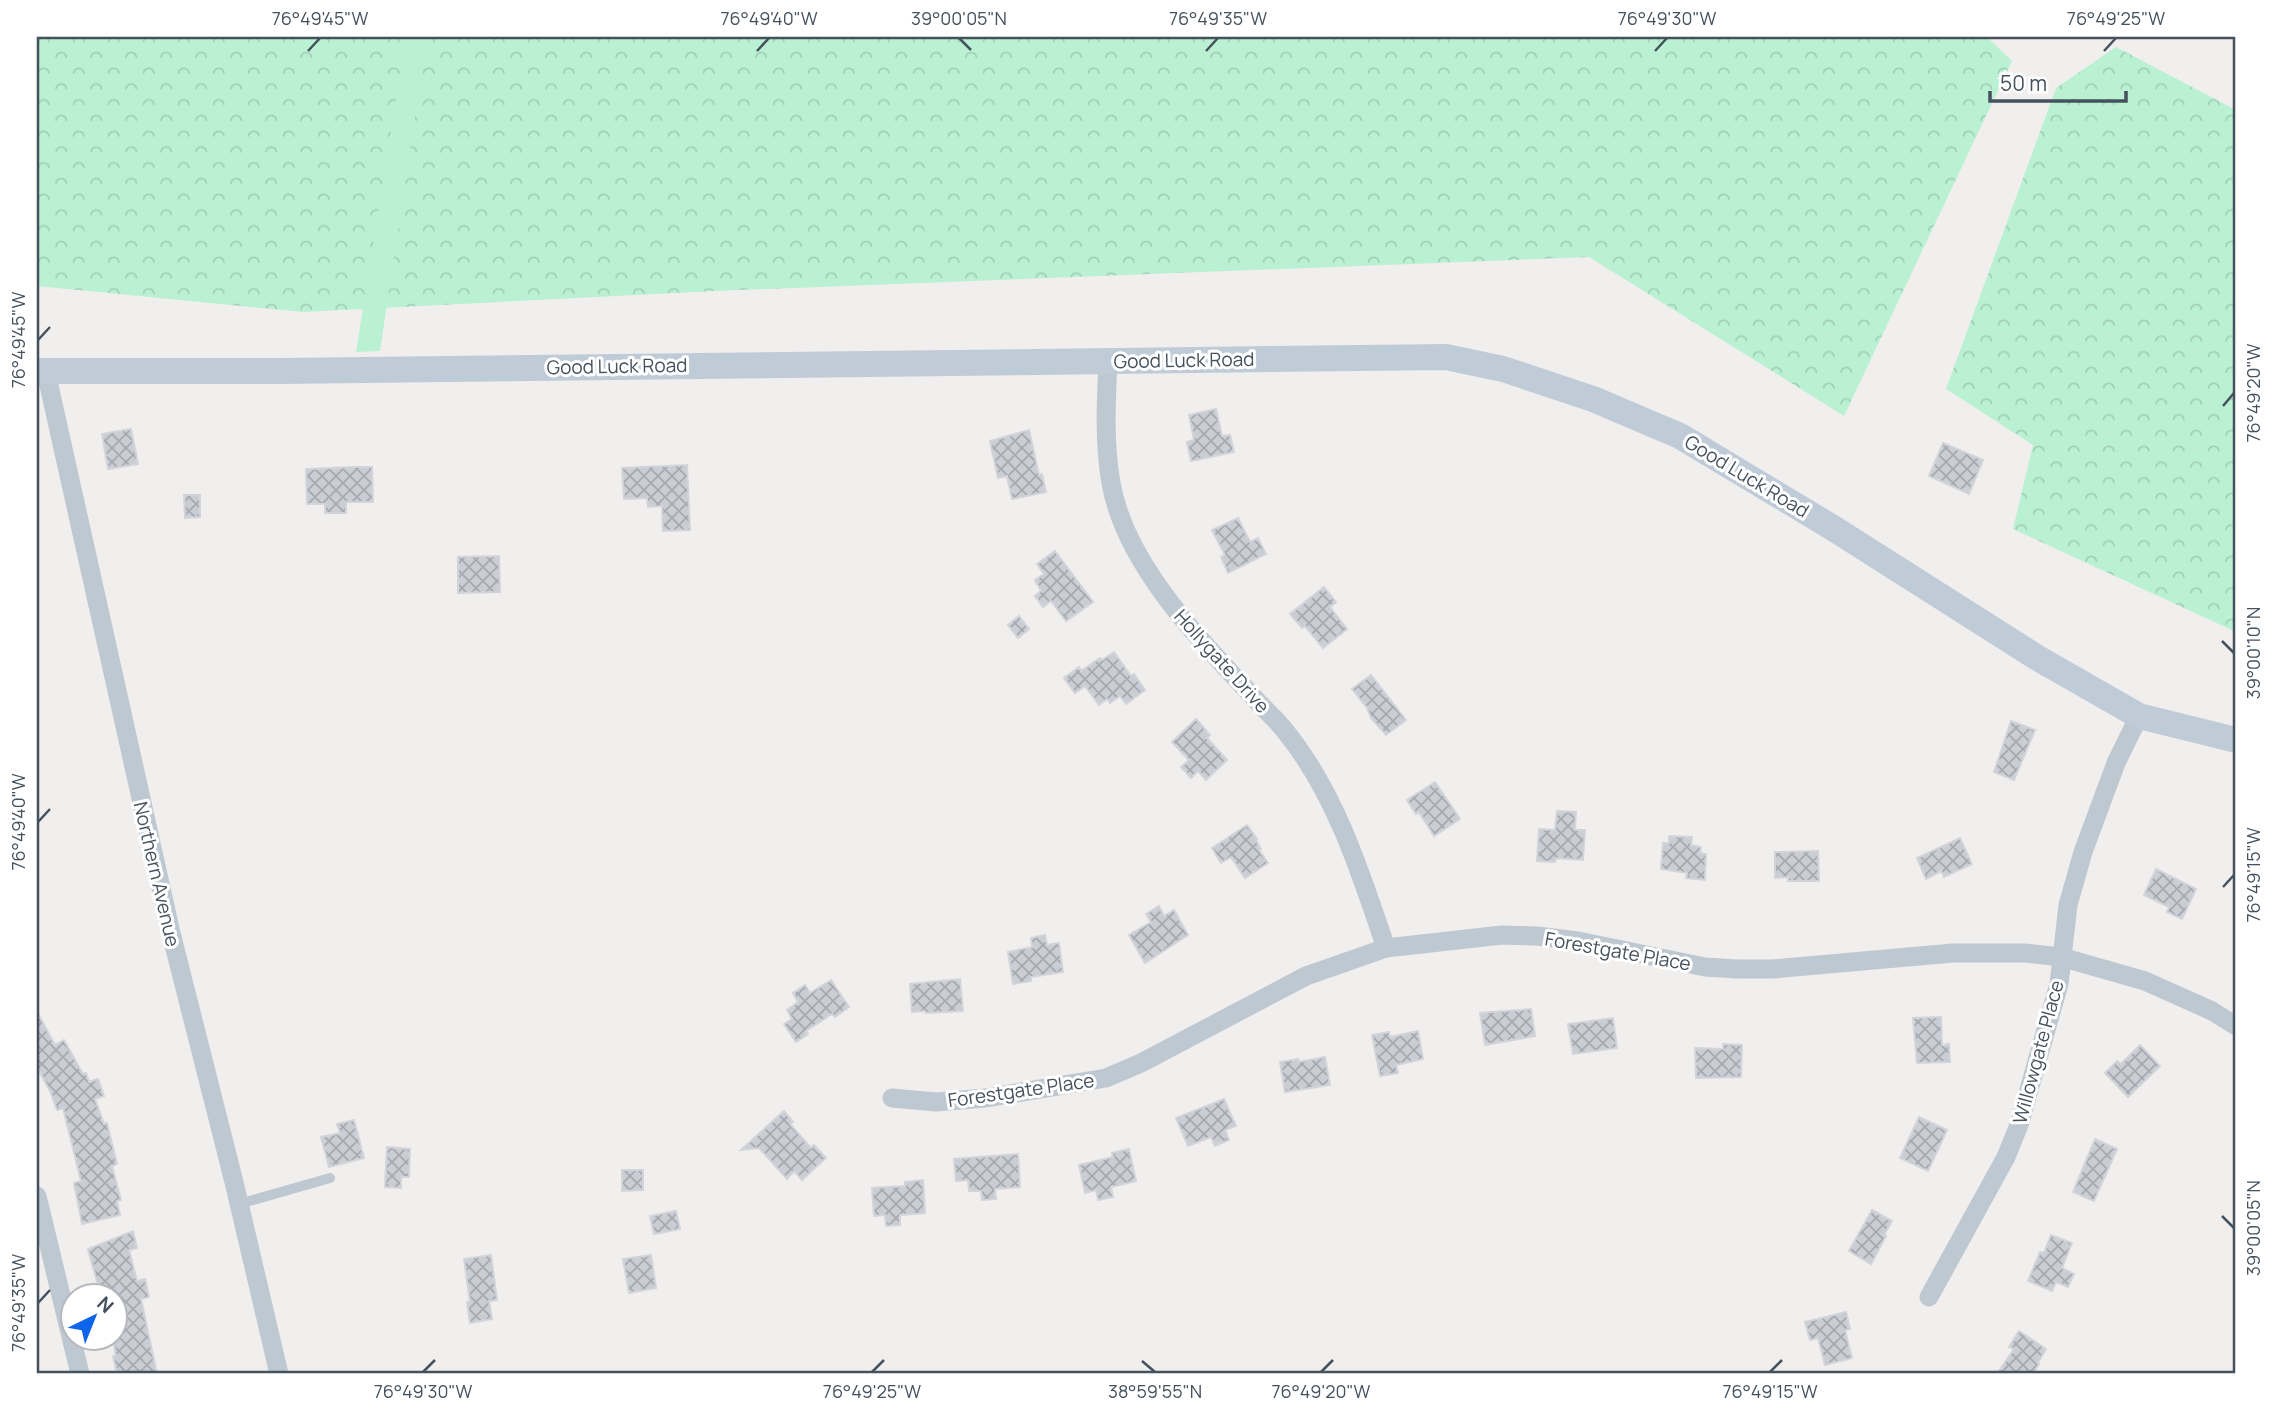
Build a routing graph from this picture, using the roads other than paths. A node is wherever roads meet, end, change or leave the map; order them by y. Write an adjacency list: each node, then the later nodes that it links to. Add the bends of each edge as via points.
1 (1108, 362): 2 (street, Good Luck Road); 3 (street, Good Luck Road, via 1446,357 1503,369 1593,399 1680,436); 5 (street, Hollygate Drive, via 1105,408 1111,485 1130,541 1168,600 1302,754 1351,847)
2 (41, 371): 11 (street, Northern Avenue, via 167,919)
3 (2139, 716): 4 (street, Good Luck Road); 6 (street, Willowgate Place, via 2116,762 2083,852 2068,905)
4 (2236, 740)
5 (1386, 947): 6 (street, Forestgate Place, via 1502,935 1537,936 1737,969 1953,953); 8 (street, Forestgate Place, via 1306,976 1106,1078 986,1098 936,1102)
6 (2061, 957): 7 (street, Forestgate Place, via 2145,981); 12 (street, Willowgate Place, via 2053,1009 2019,1125)
7 (2236, 1026)
8 (892, 1098)
9 (330, 1178): 11 (lane)
10 (37, 1196): 13 (street)
11 (239, 1204): 14 (street, Northern Avenue)
12 (1929, 1297)
13 (80, 1374)
14 (279, 1374)

